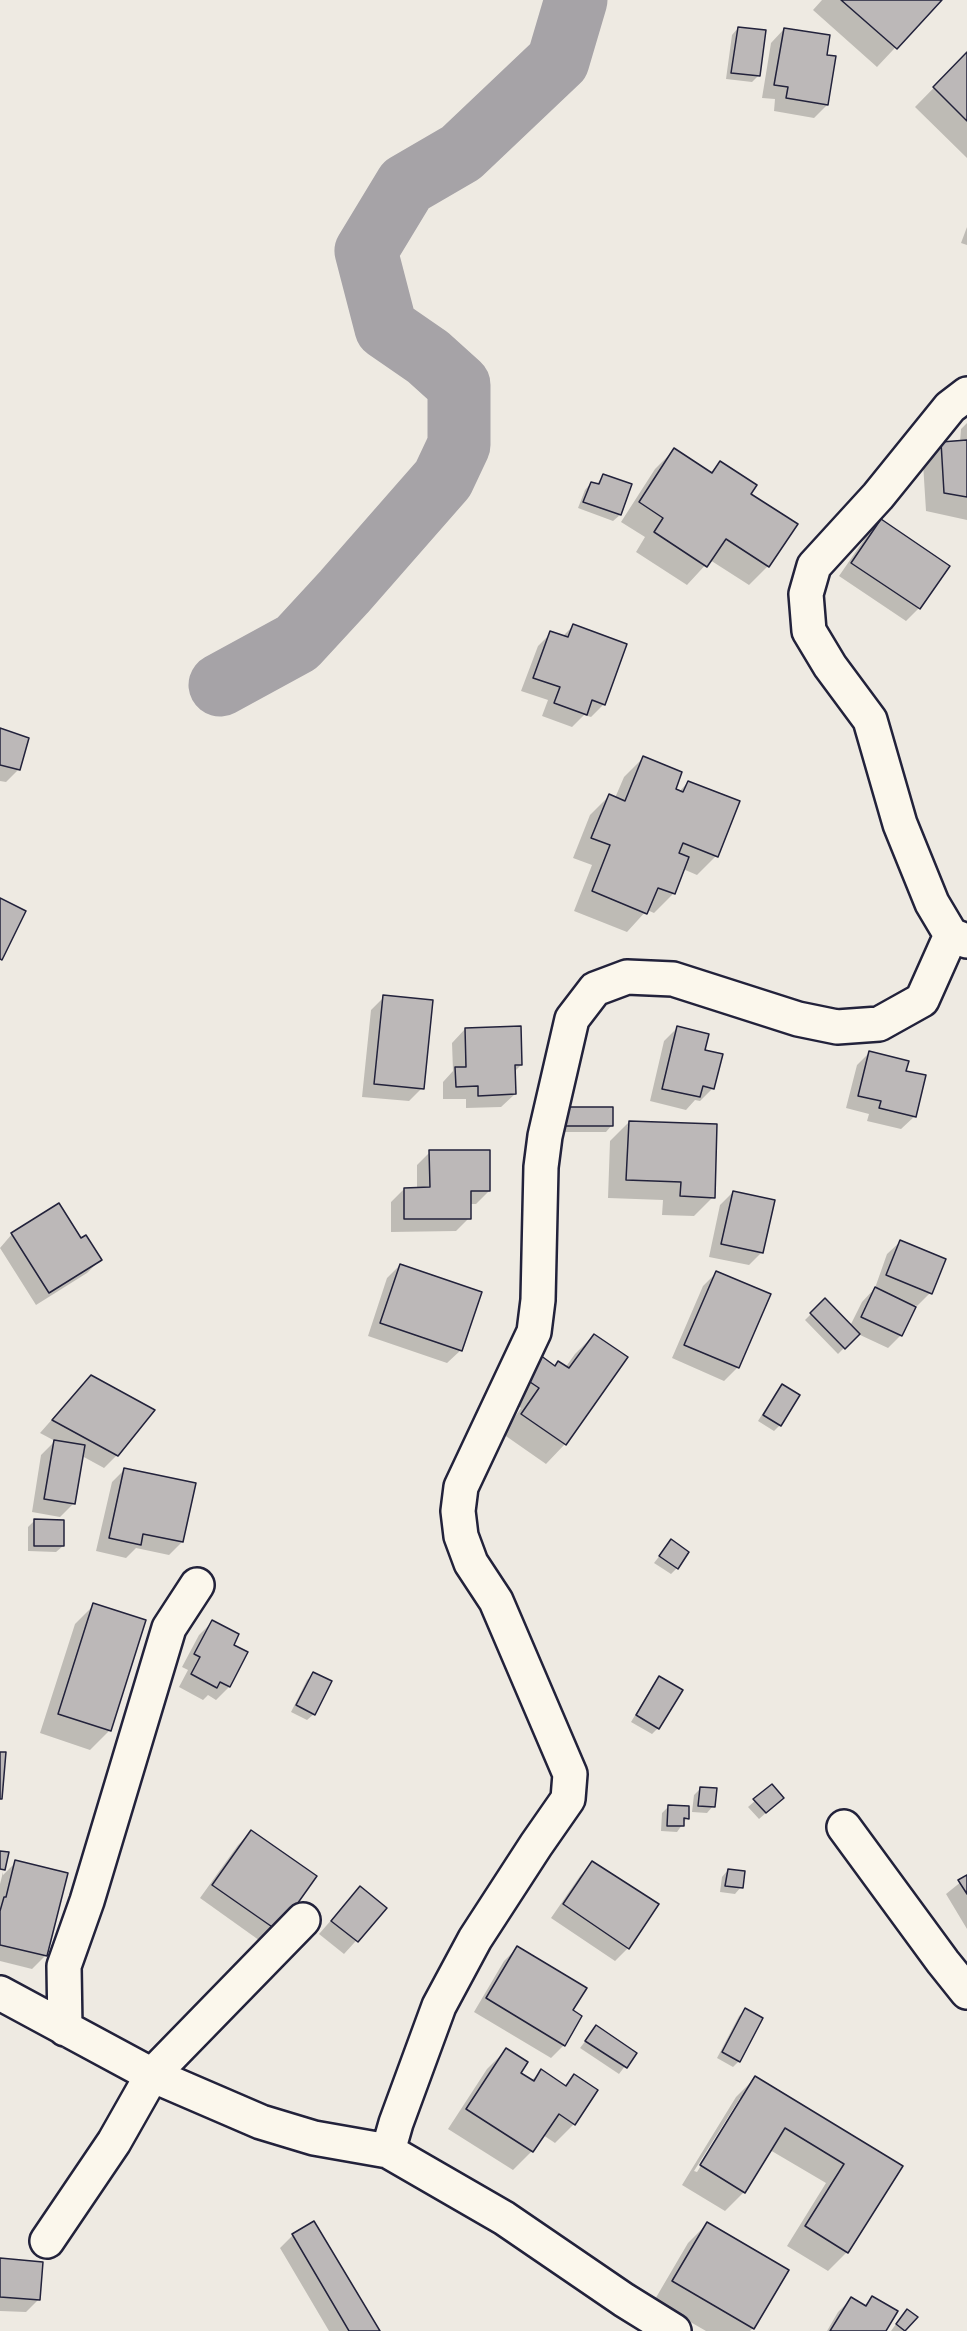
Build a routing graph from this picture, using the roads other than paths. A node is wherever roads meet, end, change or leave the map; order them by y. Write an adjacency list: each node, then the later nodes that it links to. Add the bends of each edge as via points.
1 (967, 394): 2 (street, via 950,408 814,566 806,594 809,631 870,720 900,824 932,903)
2 (959, 938): 10 (street, via 922,1000 879,1024 837,1027 798,1019 673,979 627,977 595,989 572,1019 541,1167 534,1332 461,1487 458,1511 461,1536 471,1563 496,1601 570,1774 568,1799 475,1939 438,2006)
3 (197, 1585): 8 (street, via 169,1628 64,1966)
4 (844, 1827): 6 (street)
5 (303, 1920): 9 (street)
6 (967, 1992)
7 (0, 1993): 8 (street)
8 (65, 2029): 9 (street)
9 (152, 2075): 10 (street, via 261,2122 314,2138); 11 (street, via 114,2142)
10 (388, 2151): 12 (street, via 504,2218)
11 (47, 2241)
12 (675, 2331)

